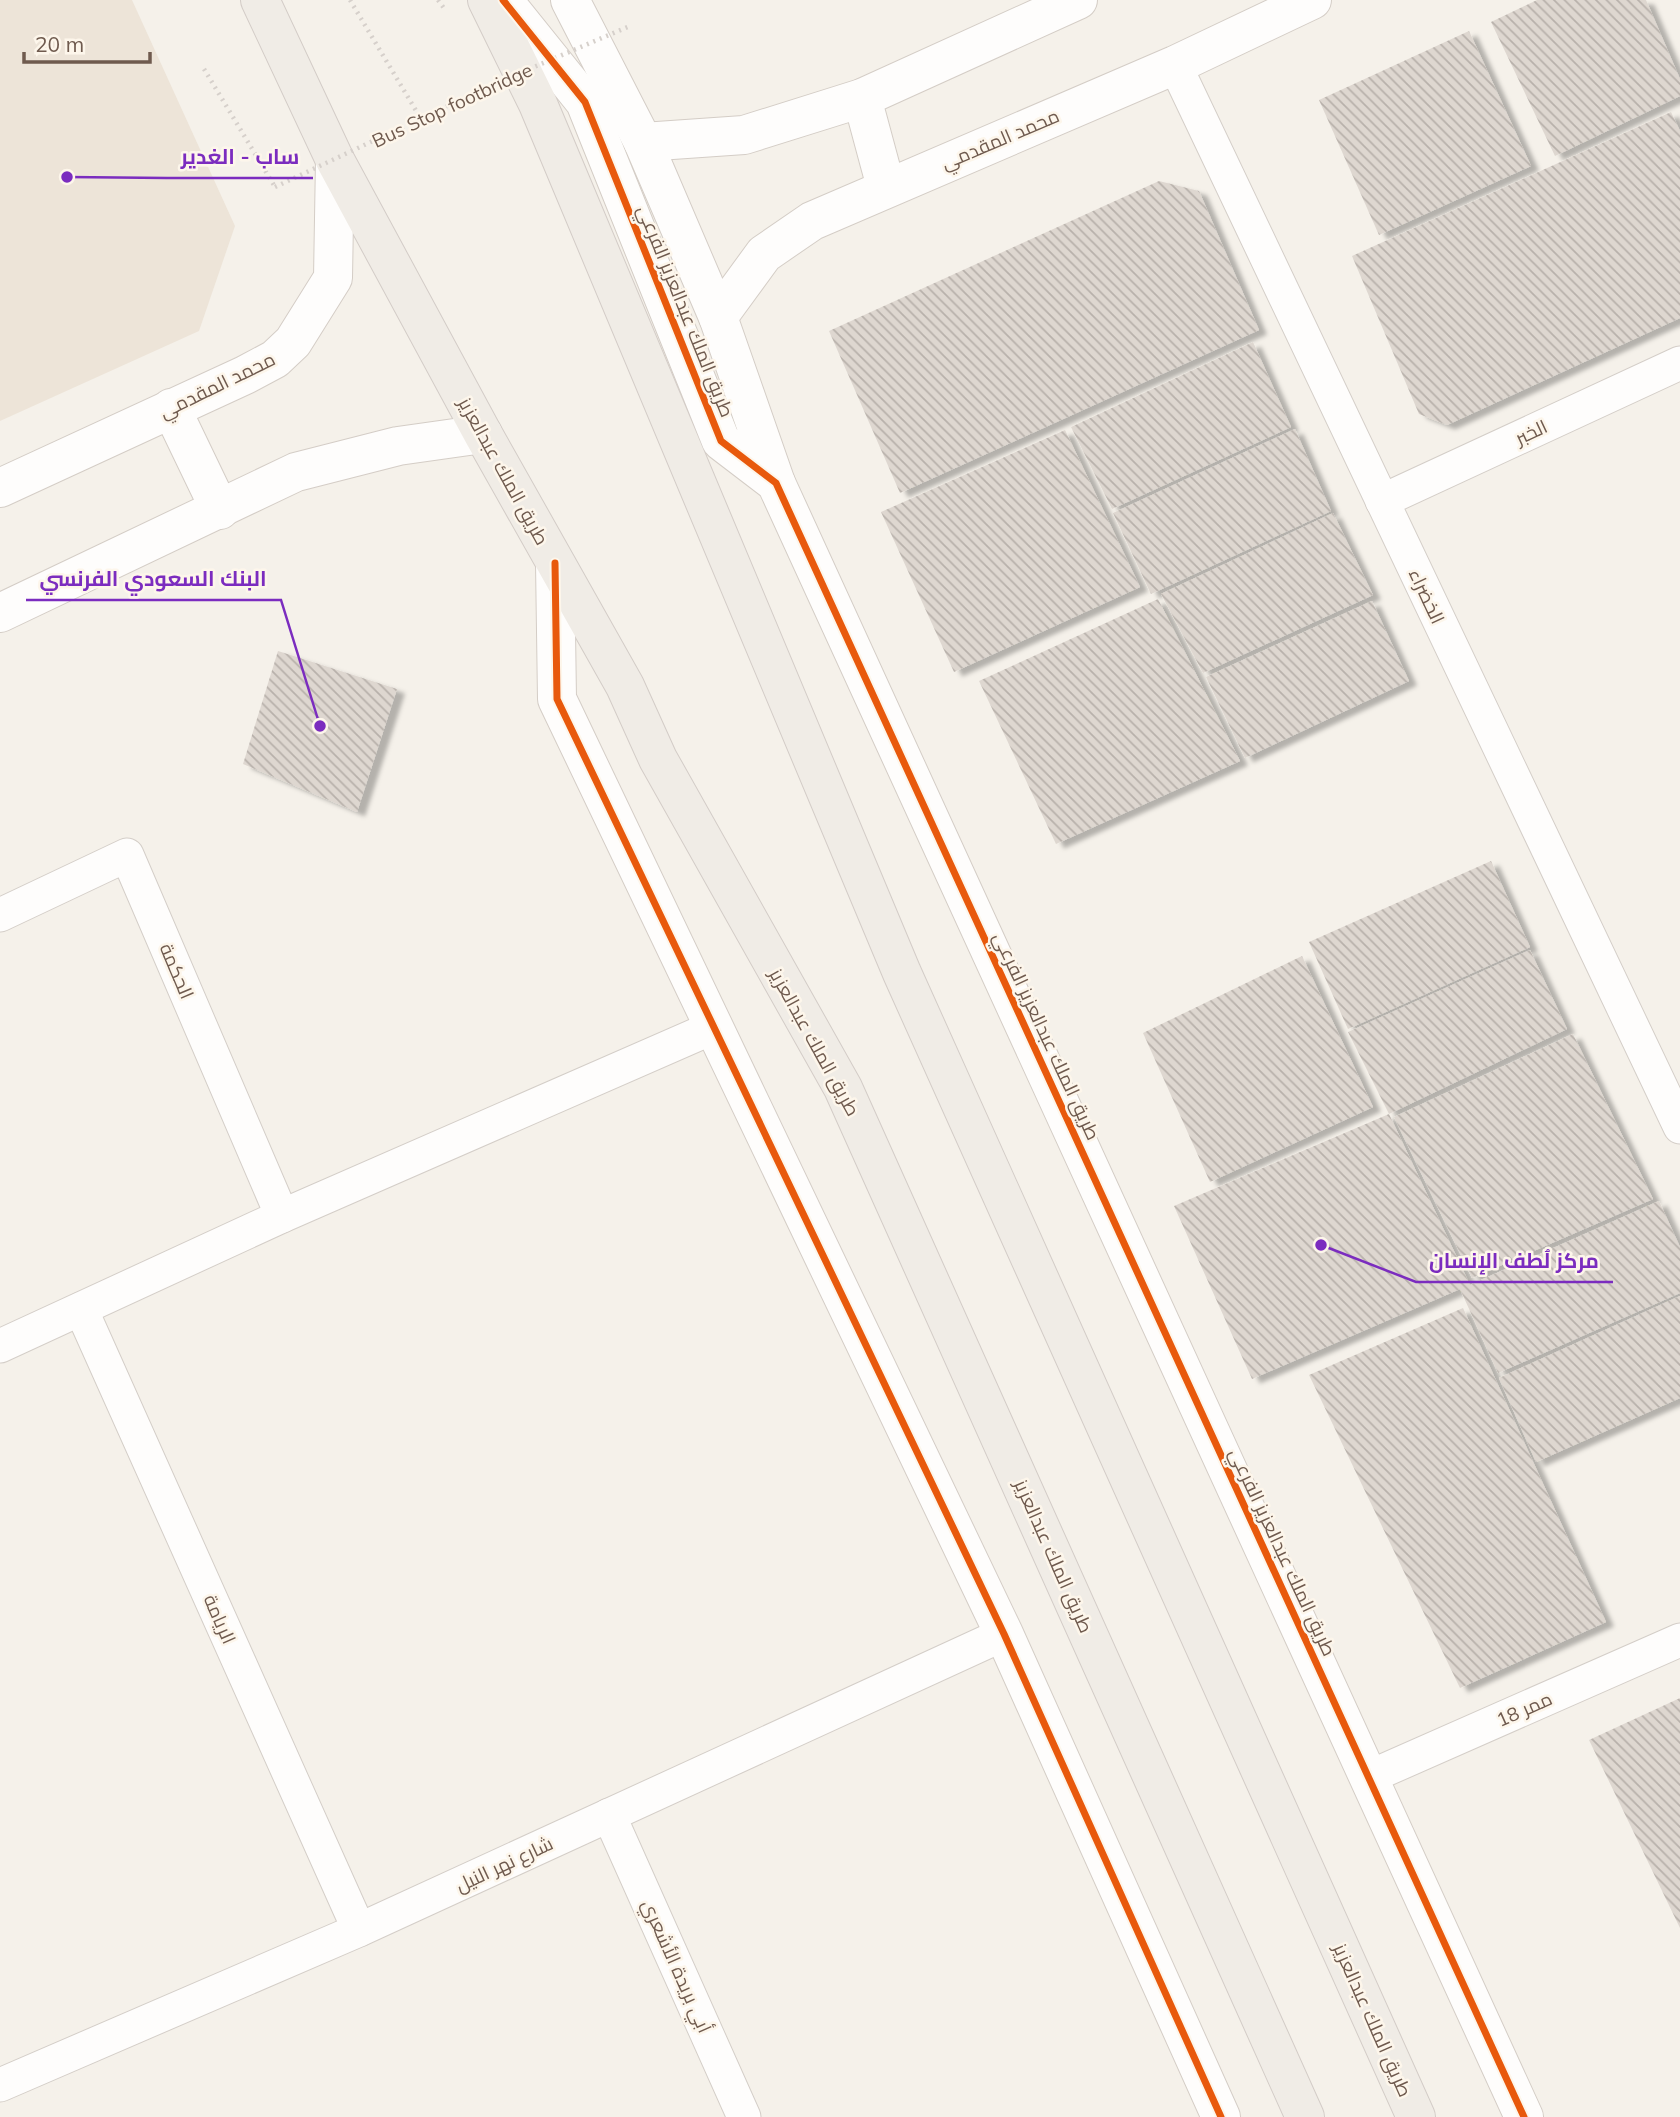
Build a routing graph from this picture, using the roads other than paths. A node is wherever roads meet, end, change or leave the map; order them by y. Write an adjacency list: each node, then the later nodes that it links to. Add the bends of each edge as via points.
1 (260, 0): 10 (main road, طريق الملك عبدالعزيز)
2 (487, 0): 37 (main road, طريق الملك عبدالعزيز, via 538,104 902,973)
3 (503, 0): 16 (street, طريق الملك عبدالعزيز الفرعي, via 585,102 721,441)
4 (570, 0): 9 (street)
5 (1078, 0): 8 (street)
6 (1312, 0): 7 (street, محمد المقدمي)
7 (1175, 65): 11 (street, محمد المقدمي); 18 (street, الخضراء)
8 (862, 98): 9 (street, via 744,135); 11 (street)
9 (643, 142): 12 (street)
10 (335, 160): 14 (street, محمد المقدمي, via 333,278 317,307 275,359); 15 (main road, طريق الملك عبدالعزيز)
11 (886, 187): 12 (street, محمد المقدمي, via 812,221 764,254)
12 (718, 317): 16 (street)
13 (1680, 363): 18 (street, الخبر)
14 (171, 408): 17 (street, محمد المقدمي); 19 (street)
15 (483, 434): 19 (street, via 398,446 296,472); 20 (main road, طريق الملك عبدالعزيز)
16 (776, 483): 30 (street, طريق الملك عبدالعزيز الفرعي)
17 (0, 488)
18 (1382, 501): 24 (street, الخضراء)
19 (220, 510): 21 (street)
20 (555, 563): 23 (street, via 557,699); 36 (main road, طريق الملك عبدالعزيز, via 625,686 658,759 843,1088)
21 (0, 613)
22 (0, 915): 25 (street, الحكمة, via 127,855)
23 (712, 1028): 25 (street); 28 (street)
24 (1680, 1126)
25 (282, 1216): 26 (street)
26 (81, 1309): 27 (street); 32 (street, الريامة)
27 (0, 1346)
28 (1004, 1634): 31 (street, شارع نهر النيل); 35 (street)
29 (1680, 1640): 30 (street, ممر 18)
30 (1369, 1777): 38 (street, طريق الملك عبدالعزيز الفرعي)
31 (609, 1815): 32 (street, شارع نهر النيل); 34 (street, أبي بريدة الأشعري)
32 (359, 1930): 33 (street, شارع نهر النيل)
33 (0, 2085)
34 (744, 2117)
35 (1221, 2117)
36 (1305, 2117)
37 (1416, 2117)
38 (1524, 2117)

